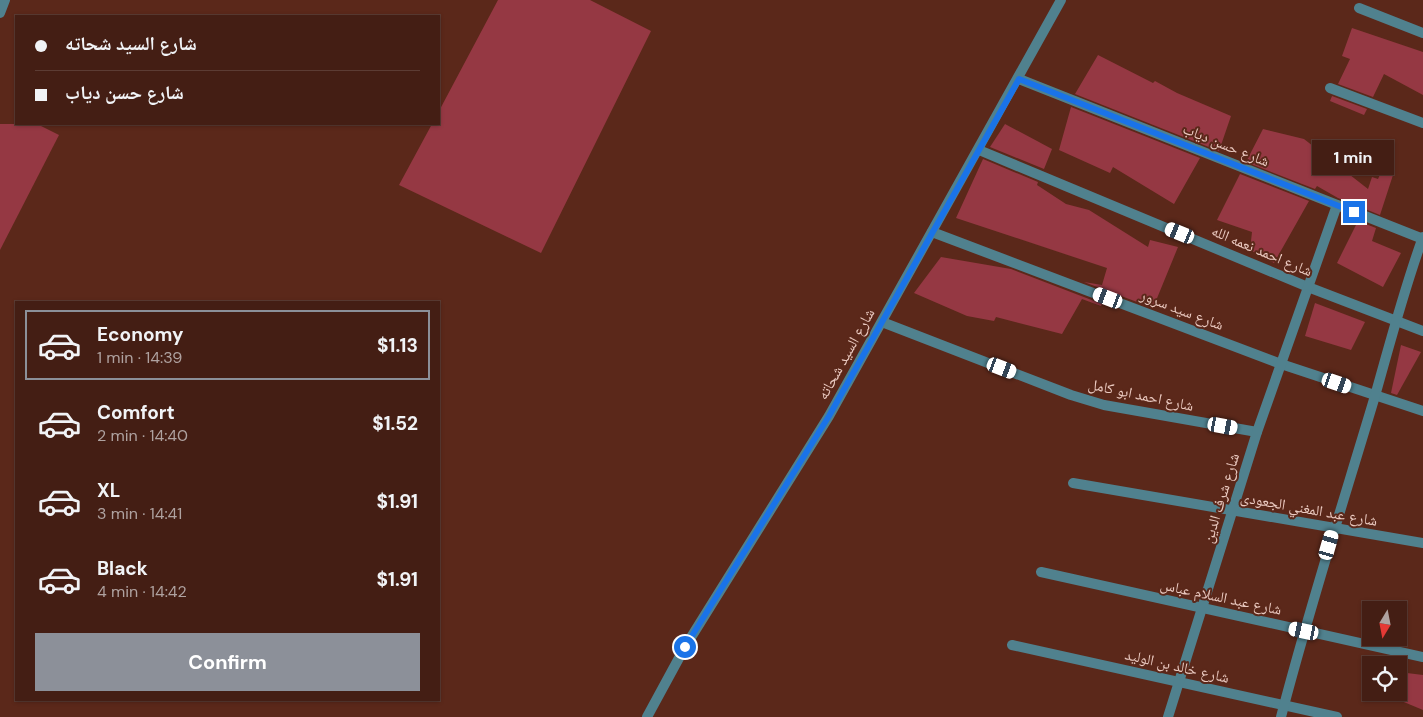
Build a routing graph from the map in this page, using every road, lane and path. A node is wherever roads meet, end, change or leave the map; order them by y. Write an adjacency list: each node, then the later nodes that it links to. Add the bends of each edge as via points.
1 (6, 0): 4 (street)
2 (1061, 0): 6 (street, شارع السيد شحاته)
3 (1358, 8): 5 (street)
4 (0, 13)
5 (1423, 33)
6 (1019, 79): 9 (street, شارع السيد شحاته); 10 (street, شارع حسن دياب)
7 (1330, 88): 8 (street)
8 (1423, 122)
9 (979, 150): 11 (street, شارع السيد شحاته); 13 (street, شارع احمد نعمه الله)
10 (1337, 205): 12 (street, شارع حسن دياب); 13 (street, شارع شرف الدين)
11 (932, 232): 15 (street, شارع السيد شحاته); 17 (street, شارع سيد سرور)
12 (1423, 238): 14 (street)
13 (1308, 287): 14 (street, شارع احمد نعمه الله); 17 (street, شارع شرف الدين)
14 (1395, 320): 16 (street, شارع احمد نعمه الله); 18 (street)
15 (882, 322): 20 (street, شارع احمد ابو كامل, via 1104,405); 32 (street, شارع السيد شحاته, via 829,416 685,647)
16 (1423, 331)
17 (1281, 364): 18 (street, شارع سيد سرور); 20 (street, شارع شرف الدين)
18 (1375, 396): 19 (street, شارع سيد سرور); 23 (street)
19 (1423, 411)
20 (1257, 432): 22 (street, شارع شرف الدين)
21 (1072, 483): 22 (street, شارع عبد المغني الجعودى)
22 (1232, 511): 23 (street, شارع عبد المغني الجعودى); 26 (street, شارع شرف الدين)
23 (1333, 528): 24 (street, شارع عبد المغني الجعودى); 27 (street)
24 (1423, 543)
25 (1041, 572): 26 (street, شارع عبد السلام عباس)
26 (1202, 608): 27 (street, شارع عبد السلام عباس); 30 (street, شارع شرف الدين)
27 (1304, 631): 29 (street, شارع عبد السلام عباس); 31 (street)
28 (1012, 645): 30 (street, شارع خالد بن الوليد)
29 (1423, 657)
30 (1179, 682): 31 (street, شارع خالد بن الوليد); 33 (street, شارع شرف الدين)
31 (1284, 705): 34 (street); 35 (street, شارع خالد بن الوليد)
32 (647, 717)
33 (1168, 717)
34 (1280, 717)
35 (1337, 717)

